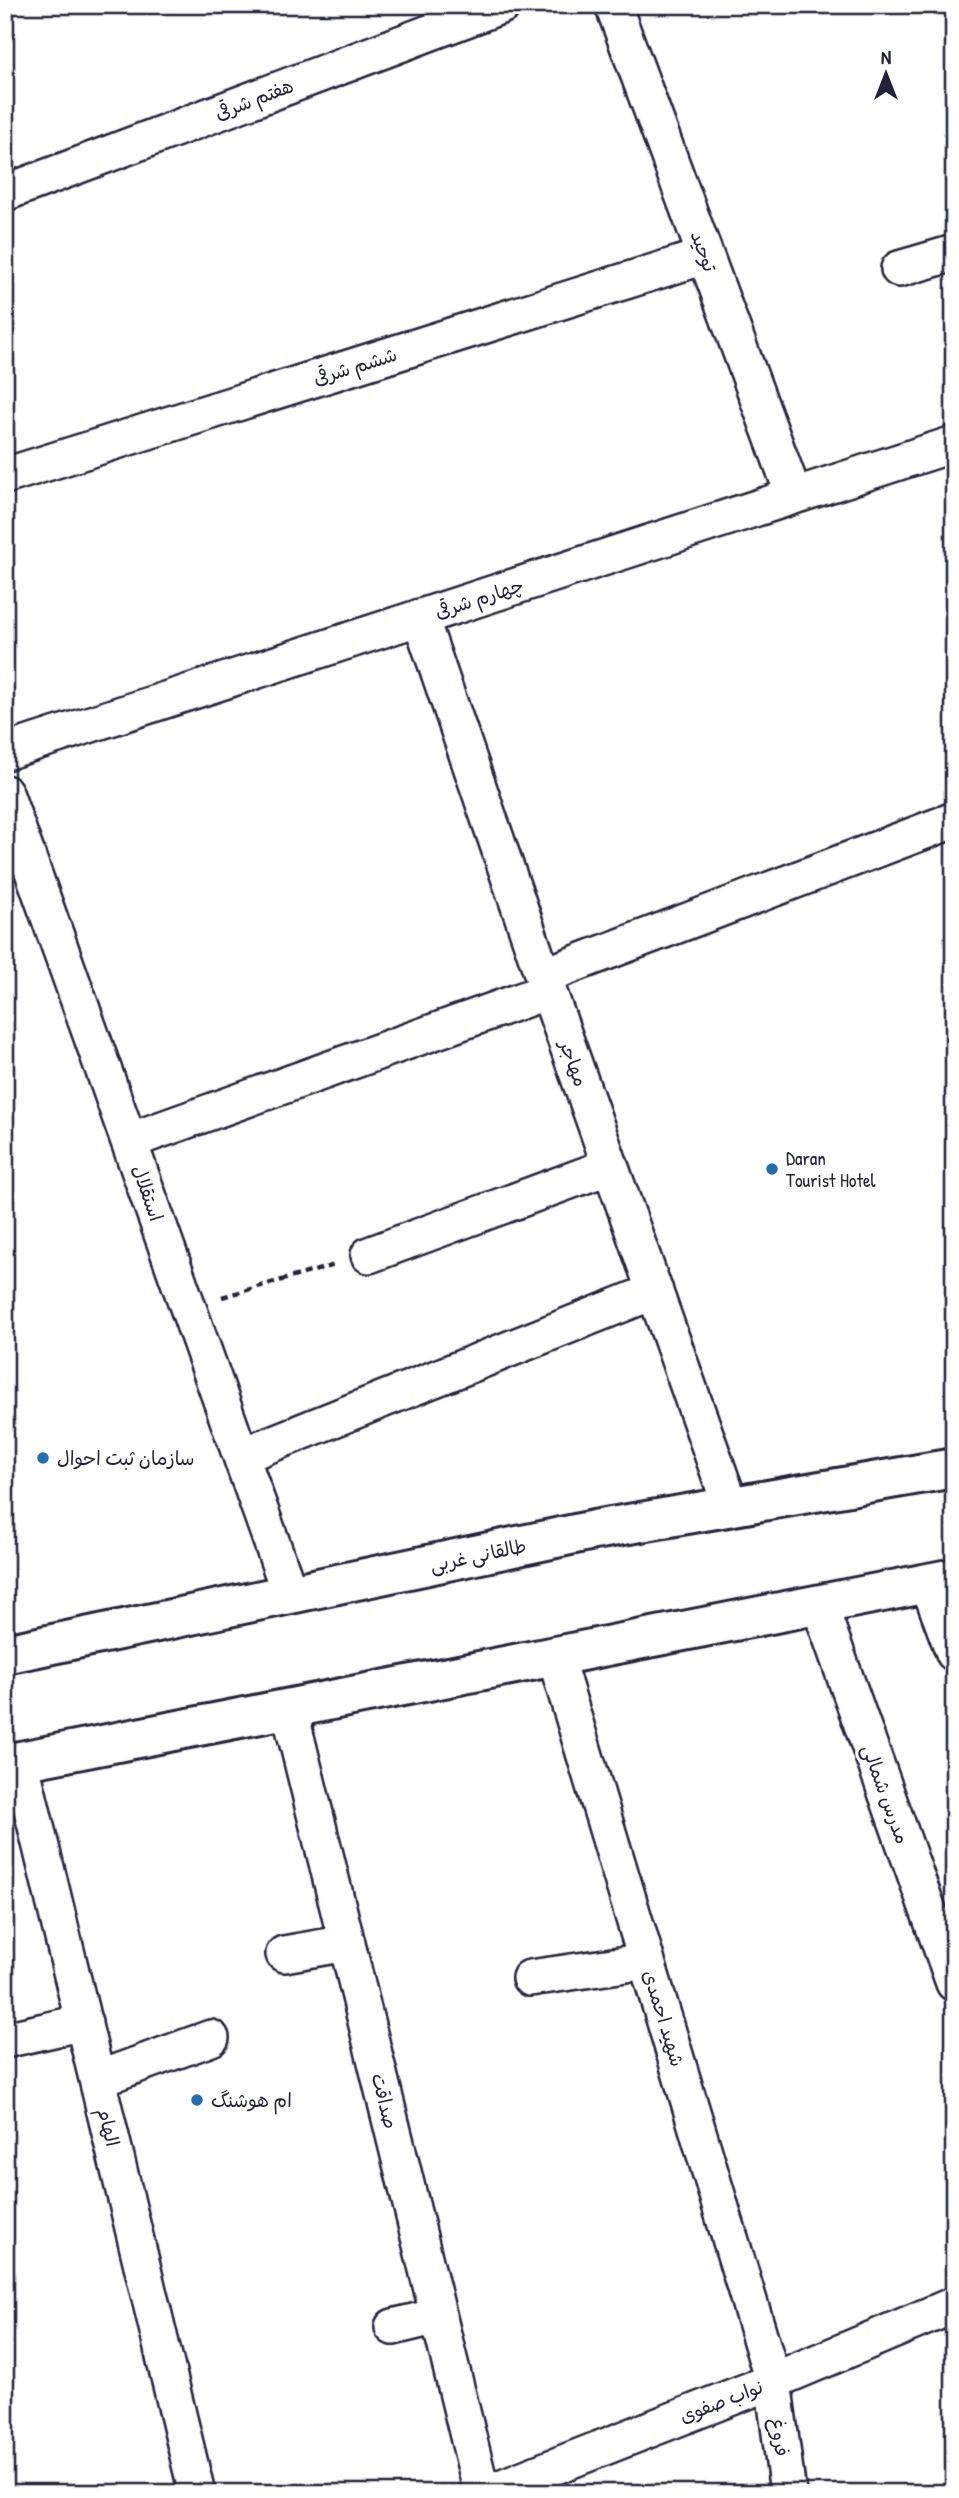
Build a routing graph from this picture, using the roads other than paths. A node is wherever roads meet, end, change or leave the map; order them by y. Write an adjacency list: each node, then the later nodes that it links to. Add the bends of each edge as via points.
1 (503, 5): 3 (street, هفتم شرقی)
2 (613, 5): 5 (street, توحید)
3 (5, 193)
4 (954, 253): 6 (street)
5 (705, 256): 8 (street, ششم شرقی); 9 (street, توحید)
6 (899, 269)
7 (954, 444): 9 (street, چهارم شرقی)
8 (5, 476)
9 (794, 496): 10 (street, چهارم شرقی)
10 (420, 617): 11 (street, چهارم شرقی); 14 (street, مهاجر)
11 (5, 752)
12 (5, 793): 15 (street, استقلال)
13 (954, 820): 14 (street)
14 (545, 984): 15 (street); 16 (street, مهاجر)
15 (129, 1141): 19 (street, استقلال)
16 (610, 1166): 17 (street); 18 (street, مهاجر)
17 (369, 1255)
18 (655, 1291): 19 (street); 21 (street, مهاجر)
19 (242, 1457): 23 (street, استقلال)
20 (954, 1468): 21 (main road, طالقانی غربی)
21 (732, 1507): 23 (main road, طالقانی غربی, via 594,1530)
22 (941, 1581): 24 (main road); 25 (street)
23 (290, 1594): 26 (main road, طالقانی غربی)
24 (819, 1604): 27 (main road); 34 (street, مدرس شمالی)
25 (954, 1653)
26 (5, 1654)
27 (555, 1656): 28 (main road); 32 (street, شهید احمدی)
28 (289, 1708): 29 (main road); 30 (street, صداقت)
29 (13, 1762): 35 (street, الهام)
30 (347, 1943): 31 (street); 40 (street, صداقت)
31 (284, 1954)
32 (647, 1961): 33 (street); 42 (street, شهید احمدی)
33 (530, 1978)
34 (954, 1983)
35 (84, 2022): 37 (street); 38 (street, الهام)
36 (211, 2038): 38 (street)
37 (5, 2039)
38 (97, 2079): 43 (street, الهام)
39 (954, 2305): 42 (street, نواب صفوی)
40 (439, 2316): 41 (street); 44 (street, صداقت)
41 (393, 2327)
42 (773, 2381): 44 (street, نواب صفوی); 45 (street, فروغ)
43 (198, 2493)
44 (484, 2493)
45 (788, 2493)

